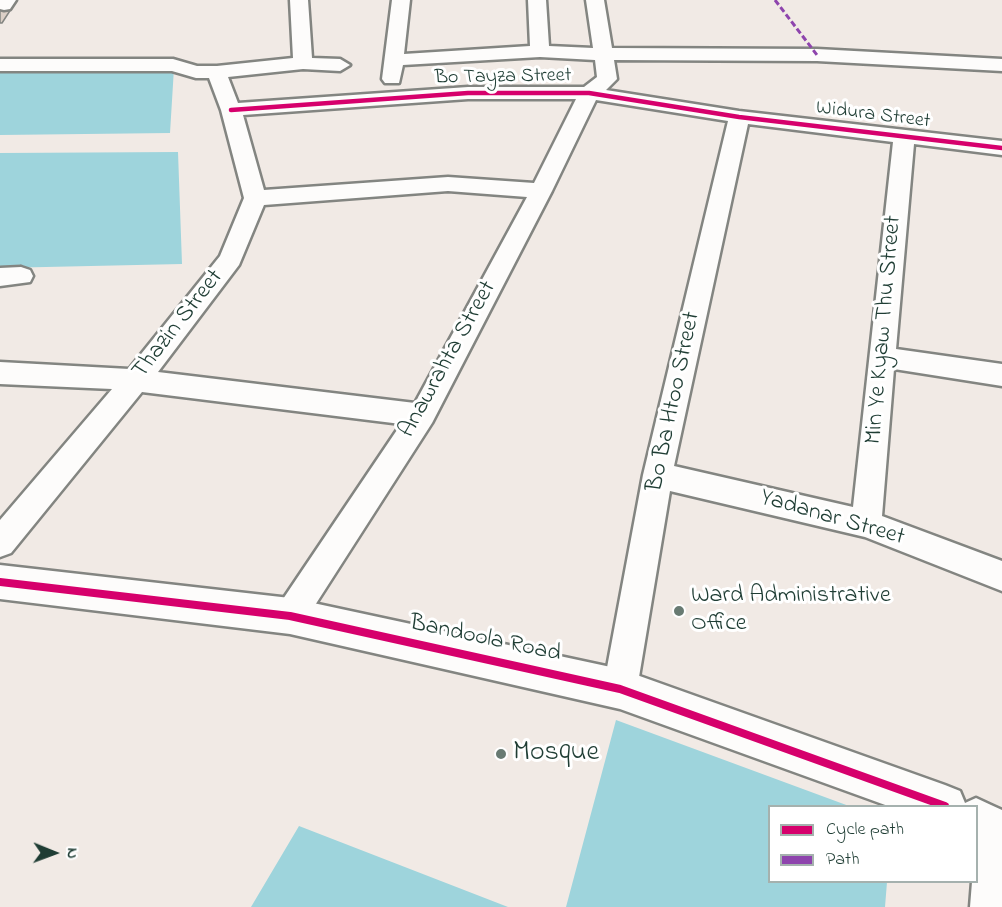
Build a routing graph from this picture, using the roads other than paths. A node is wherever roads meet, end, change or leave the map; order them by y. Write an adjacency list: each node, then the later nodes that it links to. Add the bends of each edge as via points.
1 (299, 0): 8 (street)
2 (401, 0): 7 (street)
3 (537, 0): 5 (street)
4 (595, 0): 6 (street)
5 (540, 51): 6 (street); 7 (street)
6 (603, 54): 11 (street, via 817,55); 13 (street, Anawrahta Street, via 607,79)
7 (395, 60): 14 (street)
8 (303, 63): 9 (street); 12 (street)
9 (340, 64)
10 (0, 65): 12 (street, via 173,65 196,72)
11 (1002, 65)
12 (217, 72): 15 (street)
13 (589, 93): 14 (street, Bo Tayza Street, via 468,93); 16 (street, Bo Tayza Street); 19 (street, Anawrahta Street)
14 (391, 99): 15 (street, Bo Tayza Street)
15 (231, 110): 20 (street)
16 (739, 117): 17 (street, Widura Street); 26 (street, Bo Ba Htoo Street)
17 (904, 136): 18 (street, Widura Street); 21 (street, Min Ye Kyaw Thu Street)
18 (1002, 148)
19 (541, 190): 20 (street, via 448,184); 25 (street, Anawrahta Street)
20 (255, 198): 24 (street, Thazin Street, via 231,260)
21 (882, 357): 23 (street); 27 (street, Min Ye Kyaw Thu Street)
22 (0, 373): 24 (street)
23 (1002, 375)
24 (136, 380): 25 (street); 28 (street, Thazin Street)
25 (422, 415): 31 (street, Anawrahta Street)
26 (658, 475): 27 (street, Yadanar Street); 32 (street, Bo Ba Htoo Street)
27 (866, 524): 29 (street, Yadanar Street)
28 (0, 543)
29 (1002, 576)
30 (0, 582): 31 (street, Bandoola Road)
31 (290, 616): 32 (street, Bandoola Road)
32 (621, 689): 33 (street, Bandoola Road)
33 (940, 805)
34 (991, 828): 35 (street)
35 (990, 907)

